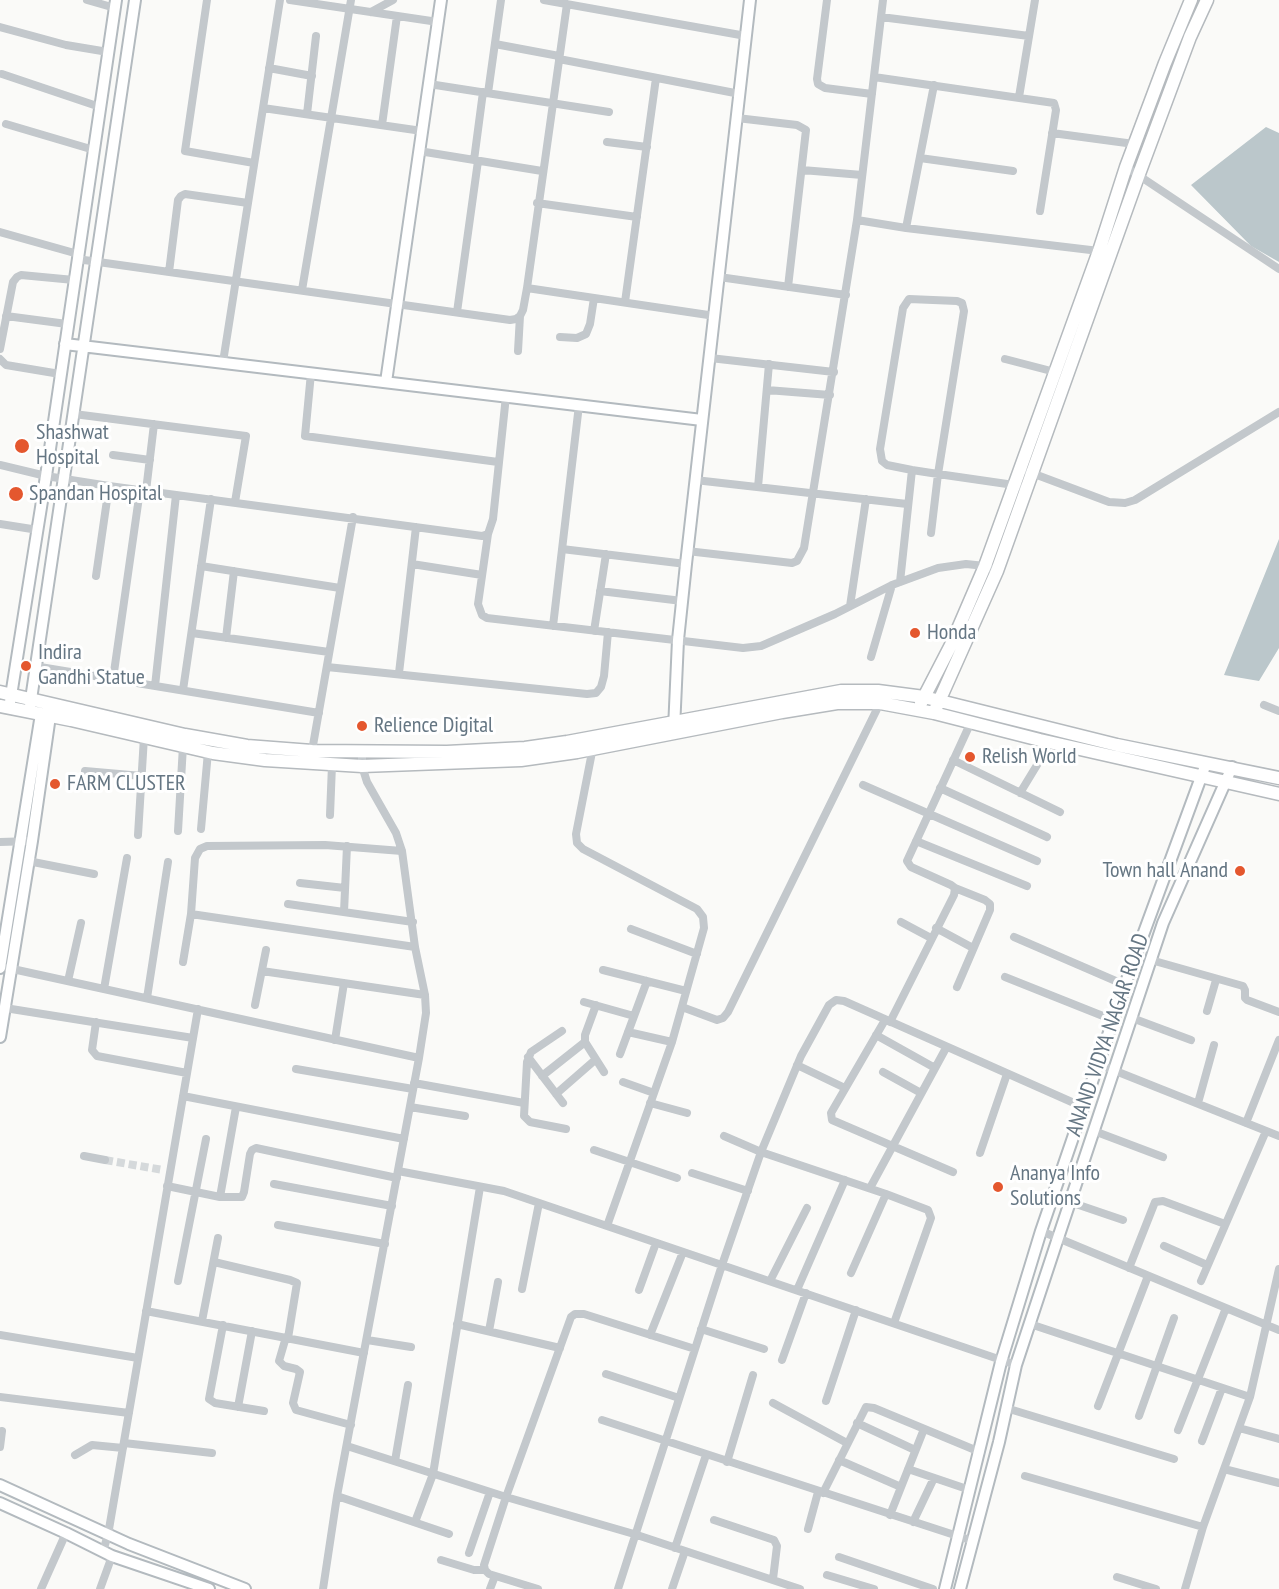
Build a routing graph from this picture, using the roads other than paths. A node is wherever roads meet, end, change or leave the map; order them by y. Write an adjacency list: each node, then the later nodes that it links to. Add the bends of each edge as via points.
1 (87, 0): 17 (street)
2 (135, 0): 75 (street)
3 (207, 0): 59 (street, via 185,151)
4 (280, 0): 30 (street)
5 (290, 0): 18 (street)
6 (393, 0): 19 (street)
7 (441, 0): 22 (street)
8 (501, 0): 27 (street)
9 (544, 0): 16 (street)
10 (750, 0): 25 (street)
11 (827, 0): 39 (street, via 818,84)
12 (883, 0): 21 (street)
13 (1035, 0): 26 (street)
14 (1191, 0): 53 (main road)
15 (1207, 0): 64 (main road)
16 (572, 3): 25 (street); 29 (street)
17 (115, 4): 28 (street)
18 (350, 4): 19 (street); 46 (street)
19 (371, 12): 20 (street)
20 (397, 16): 22 (street); 49 (street)
21 (881, 17): 26 (street); 33 (street)
22 (438, 22): 35 (street)
23 (0, 27): 28 (street)
24 (316, 36): 32 (street)
25 (746, 36): 38 (street)
26 (1029, 36): 40 (street)
27 (495, 44): 29 (street); 37 (street)
28 (108, 52): 42 (street)
29 (559, 58): 34 (street); 41 (street)
30 (269, 68): 32 (street); 43 (street)
31 (2, 74): 42 (street)
32 (312, 76): 45 (street)
33 (874, 77): 36 (street); 39 (street)
34 (656, 78): 38 (street); 54 (street)
35 (429, 84): 37 (street); 50 (street)
36 (934, 85): 40 (street); 57 (street)
37 (485, 93): 41 (street); 58 (street)
38 (740, 94): 47 (street)
39 (872, 94): 65 (street)
40 (1019, 97): 51 (street, via 1054,103)
41 (552, 104): 44 (street); 62 (street)
42 (100, 107): 55 (street)
43 (263, 108): 45 (street); 59 (street)
44 (609, 112)
45 (307, 114): 46 (street)
46 (331, 117): 49 (street); 83 (street)
47 (737, 118): 61 (street, via 801,126 806,130); 78 (street)
48 (6, 124): 55 (street)
49 (382, 125): 50 (street)
50 (422, 131): 56 (street)
51 (1052, 134): 53 (street); 68 (street)
52 (607, 142): 54 (street)
53 (1134, 144): 60 (main road)
54 (647, 147): 69 (street)
55 (94, 150): 74 (street)
56 (419, 151): 58 (street); 87 (street)
57 (920, 158): 63 (street); 71 (street)
58 (476, 160): 62 (street); 88 (street)
59 (254, 163): 67 (street)
60 (1126, 167): 64 (street); 73 (main road)
61 (802, 170): 65 (street); 81 (street)
62 (542, 171): 66 (street)
63 (1013, 171)
64 (1139, 174): 76 (street); 123 (main road)
65 (862, 175): 70 (street)
66 (537, 202): 69 (street); 82 (street)
67 (248, 203): 77 (street, via 181,196); 80 (street)
68 (1040, 211)
69 (637, 217): 86 (street)
70 (857, 220): 71 (street); 84 (street)
71 (906, 228): 73 (street)
72 (0, 232): 74 (street)
73 (1099, 251): 104 (main road)
74 (77, 257): 75 (street); 79 (street)
75 (96, 262): 77 (street); 95 (street)
76 (1279, 269)
77 (169, 272): 80 (street)
78 (719, 277): 81 (street); 89 (street)
79 (74, 280): 90 (street, via 17,277); 92 (street)
80 (236, 281): 83 (street); 101 (street)
81 (788, 287): 84 (street)
82 (527, 288): 85 (street); 91 (street)
83 (302, 291): 87 (street)
84 (846, 295): 103 (street)
85 (594, 298): 86 (street); 93 (street, via 586,334 578,338)
86 (625, 302): 89 (street)
87 (397, 304): 88 (street); 107 (street)
88 (458, 312): 91 (street, via 510,320)
89 (715, 315): 98 (street)
90 (6, 316): 92 (street); 96 (street)
91 (520, 316): 97 (street)
92 (67, 324): 94 (street)
93 (560, 337)
94 (64, 344): 95 (street); 106 (street)
95 (84, 346): 101 (street); 113 (street)
96 (0, 349)
97 (518, 351)
98 (710, 358): 102 (street); 114 (street)
99 (0, 359): 106 (street, via 6,365)
100 (1005, 359): 104 (street)
101 (223, 362): 105 (street)
102 (769, 364): 103 (street); 108 (street)
103 (834, 372): 109 (street)
104 (1055, 372): 120 (main road)
105 (311, 373): 107 (street); 118 (street, via 305,436)
106 (60, 374): 124 (street)
107 (386, 382): 110 (street)
108 (766, 390): 109 (street); 129 (street)
109 (830, 395): 132 (street)
110 (506, 396): 111 (street); 118 (street)
111 (579, 405): 114 (street); 144 (street)
112 (1279, 412): 123 (street, via 1125,503 1109,502)
113 (74, 414): 115 (street); 125 (street)
114 (702, 420): 126 (street)
115 (154, 424): 117 (street); 136 (street, via 246,436)
116 (113, 455): 117 (street)
117 (150, 460): 131 (street)
118 (498, 462): 143 (street)
119 (0, 465): 124 (street)
120 (1020, 469): 123 (street); 127 (main road)
121 (912, 470): 122 (street); 122 (street, via 887,465 880,456 903,308 914,298 957,301 964,311); 137 (street)
122 (938, 474): 127 (street); 142 (street)
123 (1033, 474): 130 (main road)
124 (46, 476): 125 (street); 141 (street)
125 (65, 479): 128 (street); 168 (street)
126 (695, 480): 129 (street); 145 (street)
127 (1014, 485): 130 (street); 150 (main road)
128 (109, 486): 131 (street); 154 (street)
129 (758, 487): 132 (street)
130 (1028, 489): 152 (main road)
131 (143, 490): 133 (street); 171 (street)
132 (814, 493): 135 (street); 145 (street, via 804,548 797,561)
133 (176, 495): 134 (street); 172 (street)
134 (211, 499): 136 (street); 149 (street)
135 (866, 499): 137 (street); 159 (street)
136 (235, 502): 138 (street)
137 (907, 504): 155 (street)
138 (353, 517): 140 (street); 156 (street)
139 (0, 524): 141 (street)
140 (416, 527): 143 (street, via 475,536); 147 (street)
141 (38, 530): 174 (street)
142 (931, 533)
143 (488, 534): 153 (street)
144 (562, 549): 146 (street); 160 (street)
145 (687, 551): 148 (street)
146 (606, 554): 148 (street); 157 (street)
147 (412, 564): 153 (street); 170 (street)
148 (686, 564): 158 (street)
149 (201, 566): 151 (street); 163 (street)
150 (985, 566): 152 (street); 155 (street, via 951,564); 175 (main road)
151 (234, 571): 156 (street); 164 (street)
152 (997, 571): 177 (main road)
153 (482, 575): 160 (street, via 478,604 482,615)
154 (96, 576)
155 (896, 583): 159 (street); 167 (street)
156 (340, 588): 166 (street)
157 (600, 591): 158 (street); 161 (street)
158 (682, 601): 165 (street)
159 (850, 606): 165 (street, via 761,646 743,648)
160 (553, 626): 161 (street)
161 (594, 631): 162 (street)
162 (608, 632): 165 (street); 170 (street, via 604,676 596,693)
163 (192, 633): 164 (street); 173 (street)
164 (226, 638): 166 (street)
165 (678, 640): 187 (street)
166 (329, 652): 169 (street)
167 (871, 657)
168 (34, 666): 171 (street); 176 (street)
169 (327, 667): 170 (street); 183 (street)
170 (399, 674)
171 (113, 679): 172 (street)
172 (155, 686): 173 (street)
173 (183, 690): 183 (street)
174 (5, 693): 176 (main road); 180 (street)
175 (924, 697): 177 (main road); 181 (main road); 187 (main road, via 841,691)
176 (30, 699): 185 (street); 192 (main road, via 248,747)
177 (939, 700): 184 (main road); 196 (main road, via 1117,745)
178 (880, 703): 181 (main road); 187 (main road, via 837,703); 263 (street, via 728,1012 717,1020)
179 (1264, 705): 182 (street)
180 (4, 707): 185 (main road)
181 (918, 709): 184 (main road)
182 (1279, 711)
183 (319, 713): 192 (street)
184 (934, 713): 186 (main road)
185 (40, 714): 188 (main road); 218 (street)
186 (971, 722): 189 (main road); 195 (street)
187 (675, 727): 190 (main road)
188 (144, 737): 191 (main road); 201 (street)
189 (1051, 742): 202 (main road); 207 (street)
190 (594, 743): 193 (main road, via 447,752); 198 (main road, via 521,760); 243 (street, via 577,843 697,909 704,928)
191 (183, 746): 194 (main road); 213 (street)
192 (312, 751): 193 (main road)
193 (362, 751): 198 (street)
194 (208, 752): 197 (main road); 212 (street)
195 (953, 760): 206 (street); 207 (street)
196 (1207, 762): 199 (main road); 202 (street, ANAND VIDYA NAGAR ROAD)
197 (332, 765): 198 (main road); 211 (street)
198 (362, 766): 220 (street, via 366,782 396,833)
199 (1232, 767): 203 (main road); 204 (street, ANAND VIDYA NAGAR ROAD)
200 (85, 771): 201 (street)
201 (142, 776): 214 (street)
202 (1201, 777): 204 (main road); 254 (street, ANAND VIDYA NAGAR ROAD)
203 (1279, 778)
204 (1225, 782): 208 (main road); 244 (street, ANAND VIDYA NAGAR ROAD, via 1163,923)
205 (863, 785): 210 (street)
206 (940, 788): 210 (street); 215 (street)
207 (1020, 793): 209 (street)
208 (1279, 794)
209 (1059, 812)
210 (928, 814): 216 (street); 223 (street)
211 (330, 815)
212 (201, 829)
213 (178, 831)
214 (138, 835)
215 (1047, 837)
216 (916, 841): 227 (street); 229 (street, via 908,865)
217 (0, 842): 218 (street)
218 (26, 842): 222 (street); 246 (street)
219 (347, 846): 220 (street); 228 (street); 232 (street, via 200,849 195,858)
220 (402, 851): 233 (street)
221 (127, 858): 256 (street)
222 (28, 861): 225 (street); 246 (street)
223 (1037, 861)
224 (168, 862): 259 (street)
225 (94, 874)
226 (300, 883): 228 (street)
227 (1027, 886)
228 (345, 888): 231 (street)
229 (955, 888): 236 (street); 241 (street, via 990,904)
230 (288, 904): 231 (street)
231 (344, 912): 233 (street)
232 (190, 914): 240 (street); 245 (street)
233 (413, 922): 240 (street)
234 (901, 922): 239 (street)
235 (81, 923): 251 (street)
236 (936, 928): 239 (street); 241 (street)
237 (631, 929): 243 (street)
238 (1014, 937): 254 (street)
239 (931, 938): 271 (street)
240 (416, 947): 258 (street)
241 (974, 948): 255 (street)
242 (266, 950): 248 (street)
243 (697, 954): 257 (street)
244 (1151, 960): 250 (street); 269 (street, ANAND VIDYA NAGAR ROAD)
245 (183, 962)
246 (4, 968): 251 (street); 264 (street)
247 (603, 970): 252 (street)
248 (262, 971): 253 (street); 261 (street)
249 (1005, 976): 270 (street)
250 (1216, 980): 266 (street); 267 (street, via 1243,986 1247,1000)
251 (68, 981): 256 (street)
252 (647, 981): 257 (street); 268 (street)
253 (344, 983): 258 (street); 278 (street)
254 (1125, 985): 270 (street, ANAND VIDYA NAGAR ROAD)
255 (957, 987)
256 (104, 989): 259 (street)
257 (686, 991): 263 (street)
258 (425, 995): 287 (street)
259 (147, 998): 265 (street)
260 (584, 1002): 262 (street)
261 (255, 1005)
262 (596, 1005): 268 (street); 281 (street)
263 (682, 1007): 282 (street)
264 (5, 1008): 272 (street); 276 (street)
265 (198, 1009): 277 (street); 278 (street)
266 (1207, 1011)
267 (1279, 1012)
268 (634, 1016): 274 (street)
269 (1132, 1018): 279 (street); 293 (street, ANAND VIDYA NAGAR ROAD)
270 (1113, 1020): 289 (street, ANAND VIDYA NAGAR ROAD)
271 (887, 1021): 275 (street); 284 (street); 290 (street, via 836,1000 825,1011)
272 (96, 1022): 277 (street); 296 (street, via 92,1050 97,1056)
273 (562, 1031): 286 (street, via 536,1047)
274 (628, 1032): 282 (street); 285 (street)
275 (876, 1035): 291 (street); 301 (street)
276 (0, 1037)
277 (193, 1038): 296 (street)
278 (336, 1040): 287 (street)
279 (1191, 1040)
280 (1279, 1040): 315 (street)
281 (585, 1042): 288 (street); 298 (street)
282 (672, 1042): 302 (street)
283 (1214, 1045): 309 (street)
284 (946, 1048): 291 (street); 297 (street)
285 (621, 1054)
286 (528, 1057): 298 (street); 306 (street)
287 (419, 1058): 300 (street)
288 (595, 1060): 294 (street); 304 (street)
289 (1098, 1064): 293 (street); 312 (street, ANAND VIDYA NAGAR ROAD)
290 (797, 1065): 301 (street); 325 (street)
291 (935, 1068): 303 (street)
292 (296, 1069): 300 (street)
293 (1114, 1070): 309 (street); 317 (street, ANAND VIDYA NAGAR ROAD)
294 (604, 1072)
295 (883, 1072): 303 (street)
296 (187, 1073): 305 (street)
297 (1007, 1074): 312 (street); 326 (street)
298 (542, 1076): 304 (street)
299 (623, 1082): 302 (street)
300 (414, 1086): 306 (street); 311 (street)
301 (845, 1088): 323 (street, via 831,1113 832,1120)
302 (654, 1093): 308 (street)
303 (921, 1093): 323 (street)
304 (556, 1094): 307 (street)
305 (183, 1096): 310 (street); 337 (street, via 166,1171)
306 (524, 1103): 316 (street, via 526,1119)
307 (563, 1103)
308 (650, 1103): 313 (street); 330 (street)
309 (1198, 1103): 315 (street)
310 (236, 1107): 322 (street); 343 (street)
311 (410, 1107): 314 (street); 322 (street)
312 (1083, 1107): 352 (street, ANAND VIDYA NAGAR ROAD)
313 (687, 1113)
314 (465, 1116)
315 (1246, 1123): 318 (street)
316 (566, 1129)
317 (1094, 1131): 328 (street); 344 (street, ANAND VIDYA NAGAR ROAD)
318 (1266, 1131): 320 (street); 349 (street)
319 (724, 1136): 325 (street)
320 (1279, 1136)
321 (206, 1139): 341 (street)
322 (404, 1139): 333 (street)
323 (892, 1147): 331 (street); 339 (street)
324 (594, 1149): 330 (street)
325 (761, 1152): 335 (street); 340 (street)
326 (980, 1153)
327 (84, 1156): 329 (street)
328 (1163, 1157)
329 (105, 1160)
330 (630, 1162): 334 (street); 351 (street)
331 (953, 1172)
332 (692, 1173): 340 (street)
333 (398, 1175): 338 (street); 343 (street, via 256,1148 250,1154 242,1197); 346 (street)
334 (677, 1178)
335 (845, 1180): 339 (street); 372 (street)
336 (274, 1184): 346 (street)
337 (167, 1186): 341 (street); 377 (street)
338 (480, 1186): 345 (street); 381 (street)
339 (870, 1188): 342 (street)
340 (748, 1191): 360 (street)
341 (197, 1192): 343 (street); 366 (street)
342 (886, 1194): 364 (street); 380 (street, via 928,1210 931,1218)
343 (220, 1197)
344 (1070, 1202): 348 (street); 354 (street, ANAND VIDYA NAGAR ROAD)
345 (539, 1203): 351 (street); 370 (street)
346 (392, 1206): 356 (street)
347 (807, 1208): 367 (street)
348 (1123, 1220)
349 (1225, 1224): 361 (street); 362 (street, via 1163,1201 1155,1202)
350 (278, 1225): 356 (street)
351 (607, 1226): 355 (street)
352 (1041, 1231): 354 (street); 401 (street, ANAND VIDYA NAGAR ROAD)
353 (218, 1238): 359 (street)
354 (1058, 1238): 362 (street); 382 (street, ANAND VIDYA NAGAR ROAD)
355 (656, 1243): 358 (street); 371 (street)
356 (385, 1244): 392 (street)
357 (1164, 1246): 361 (street)
358 (683, 1252): 360 (street); 390 (street)
359 (214, 1262): 379 (street); 391 (street, via 297,1284)
360 (722, 1265): 367 (street); 385 (street)
361 (1208, 1265): 368 (street)
362 (1129, 1268): 365 (street)
363 (1279, 1269): 373 (street)
364 (851, 1274)
365 (1148, 1276): 375 (street); 398 (street)
366 (178, 1281)
367 (770, 1281): 372 (street)
368 (1201, 1281)
369 (498, 1282): 388 (street)
370 (522, 1289)
371 (639, 1290)
372 (797, 1290): 374 (street)
373 (1277, 1290): 384 (street)
374 (806, 1293): 376 (street); 400 (street)
375 (1226, 1308): 384 (street); 406 (street)
376 (856, 1310): 380 (street); 412 (street)
377 (146, 1311): 379 (street); 399 (street)
378 (1174, 1318): 403 (street)
379 (202, 1321): 383 (street)
380 (894, 1323): 401 (street)
381 (457, 1324): 388 (street); 445 (street)
382 (1030, 1324): 398 (street); 402 (street, ANAND VIDYA NAGAR ROAD)
383 (223, 1325): 387 (street); 415 (street, via 209,1399)
384 (1266, 1326): 386 (street); 410 (street)
385 (701, 1329): 395 (street); 396 (street)
386 (1279, 1330)
387 (252, 1331): 391 (street); 415 (street)
388 (489, 1331): 394 (street)
389 (0, 1335): 399 (street)
390 (650, 1335): 394 (street, via 578,1313 571,1317); 395 (street)
391 (287, 1338): 397 (street); 422 (street, via 279,1361 300,1372 296,1410)
392 (367, 1340): 393 (street); 397 (street)
393 (411, 1347)
394 (560, 1348): 455 (street)
395 (695, 1349): 411 (street)
396 (764, 1349)
397 (364, 1353): 422 (street)
398 (1117, 1353): 403 (street); 414 (street)
399 (138, 1358): 418 (street)
400 (782, 1360)
401 (1001, 1362): 402 (street); 435 (street, ANAND VIDYA NAGAR ROAD)
402 (1016, 1365): 416 (street, ANAND VIDYA NAGAR ROAD)
403 (1158, 1366): 406 (street); 419 (street)
404 (606, 1374): 411 (street)
405 (753, 1375): 442 (street)
406 (1199, 1380): 408 (street); 425 (street)
407 (408, 1385): 441 (street)
408 (1222, 1388): 410 (street); 428 (street)
409 (0, 1397): 418 (street)
410 (1250, 1397): 423 (street)
411 (679, 1398): 429 (street)
412 (826, 1401)
413 (773, 1403): 430 (street)
414 (1098, 1406)
415 (238, 1407): 417 (street)
416 (1006, 1408): 439 (street); 468 (street, ANAND VIDYA NAGAR ROAD)
417 (264, 1411)
418 (129, 1413): 431 (street)
419 (1139, 1416)
420 (602, 1420): 429 (street)
421 (856, 1423): 424 (street, via 864,1409 870,1407); 430 (street); 434 (street)
422 (351, 1425): 432 (street)
423 (1239, 1428): 427 (street); 444 (street)
424 (924, 1429): 434 (street); 435 (street)
425 (1178, 1430)
426 (2, 1431): 433 (street)
427 (1279, 1439)
428 (1202, 1441)
429 (665, 1442): 438 (street); 465 (street)
430 (847, 1443): 440 (street)
431 (123, 1445): 436 (street); 437 (street, via 92,1445); 466 (street)
432 (347, 1446): 441 (street); 454 (street)
433 (0, 1447)
434 (915, 1450): 443 (street)
435 (980, 1452): 451 (street, ANAND VIDYA NAGAR ROAD)
436 (212, 1453)
437 (75, 1455)
438 (706, 1455): 442 (street); 469 (street)
439 (1174, 1459)
440 (839, 1460): 450 (street); 453 (street)
441 (395, 1461): 445 (street)
442 (727, 1462): 453 (street)
443 (908, 1469): 447 (street); 450 (street)
444 (1224, 1469): 448 (street); 461 (street)
445 (433, 1474): 452 (street); 459 (street)
446 (1025, 1476): 461 (street)
447 (934, 1478): 451 (street); 460 (street)
448 (1279, 1484)
449 (0, 1485): 466 (street)
450 (901, 1487): 457 (street)
451 (970, 1490): 467 (street, ANAND VIDYA NAGAR ROAD)
452 (490, 1492): 455 (street); 471 (street)
453 (820, 1492): 457 (street); 462 (street)
454 (337, 1496): 459 (street); 484 (street)
455 (506, 1497): 465 (street); 475 (street)
456 (0, 1503): 463 (street)
457 (890, 1515): 460 (street)
458 (714, 1520): 479 (street, via 774,1540 777,1546)
459 (415, 1522): 464 (street)
460 (913, 1522): 467 (street)
461 (1203, 1527): 495 (street)
462 (807, 1529)
463 (66, 1533): 472 (street); 480 (street)
464 (449, 1534)
465 (634, 1534): 469 (street); 487 (street)
466 (108, 1535): 472 (street); 483 (street)
467 (958, 1536): 468 (street); 492 (street, ANAND VIDYA NAGAR ROAD)
468 (973, 1541): 493 (street, ANAND VIDYA NAGAR ROAD)
469 (675, 1548): 470 (street)
470 (685, 1551): 479 (street); 488 (street)
471 (469, 1553)
472 (107, 1554): 481 (street); 482 (street)
473 (839, 1557): 491 (street)
474 (441, 1560): 475 (street)
475 (485, 1570): 477 (street)
476 (827, 1575): 490 (street)
477 (495, 1576): 485 (street); 486 (street)
478 (1117, 1577): 494 (street)
479 (772, 1579): 489 (street)
480 (40, 1589)
481 (100, 1589)
482 (208, 1589)
483 (245, 1589)
484 (323, 1589)
485 (490, 1589)
486 (538, 1589)
487 (618, 1589)
488 (672, 1589)
489 (800, 1589)
490 (874, 1589)
491 (933, 1589)
492 (945, 1589)
493 (960, 1589)
494 (1156, 1589)
495 (1185, 1589)

